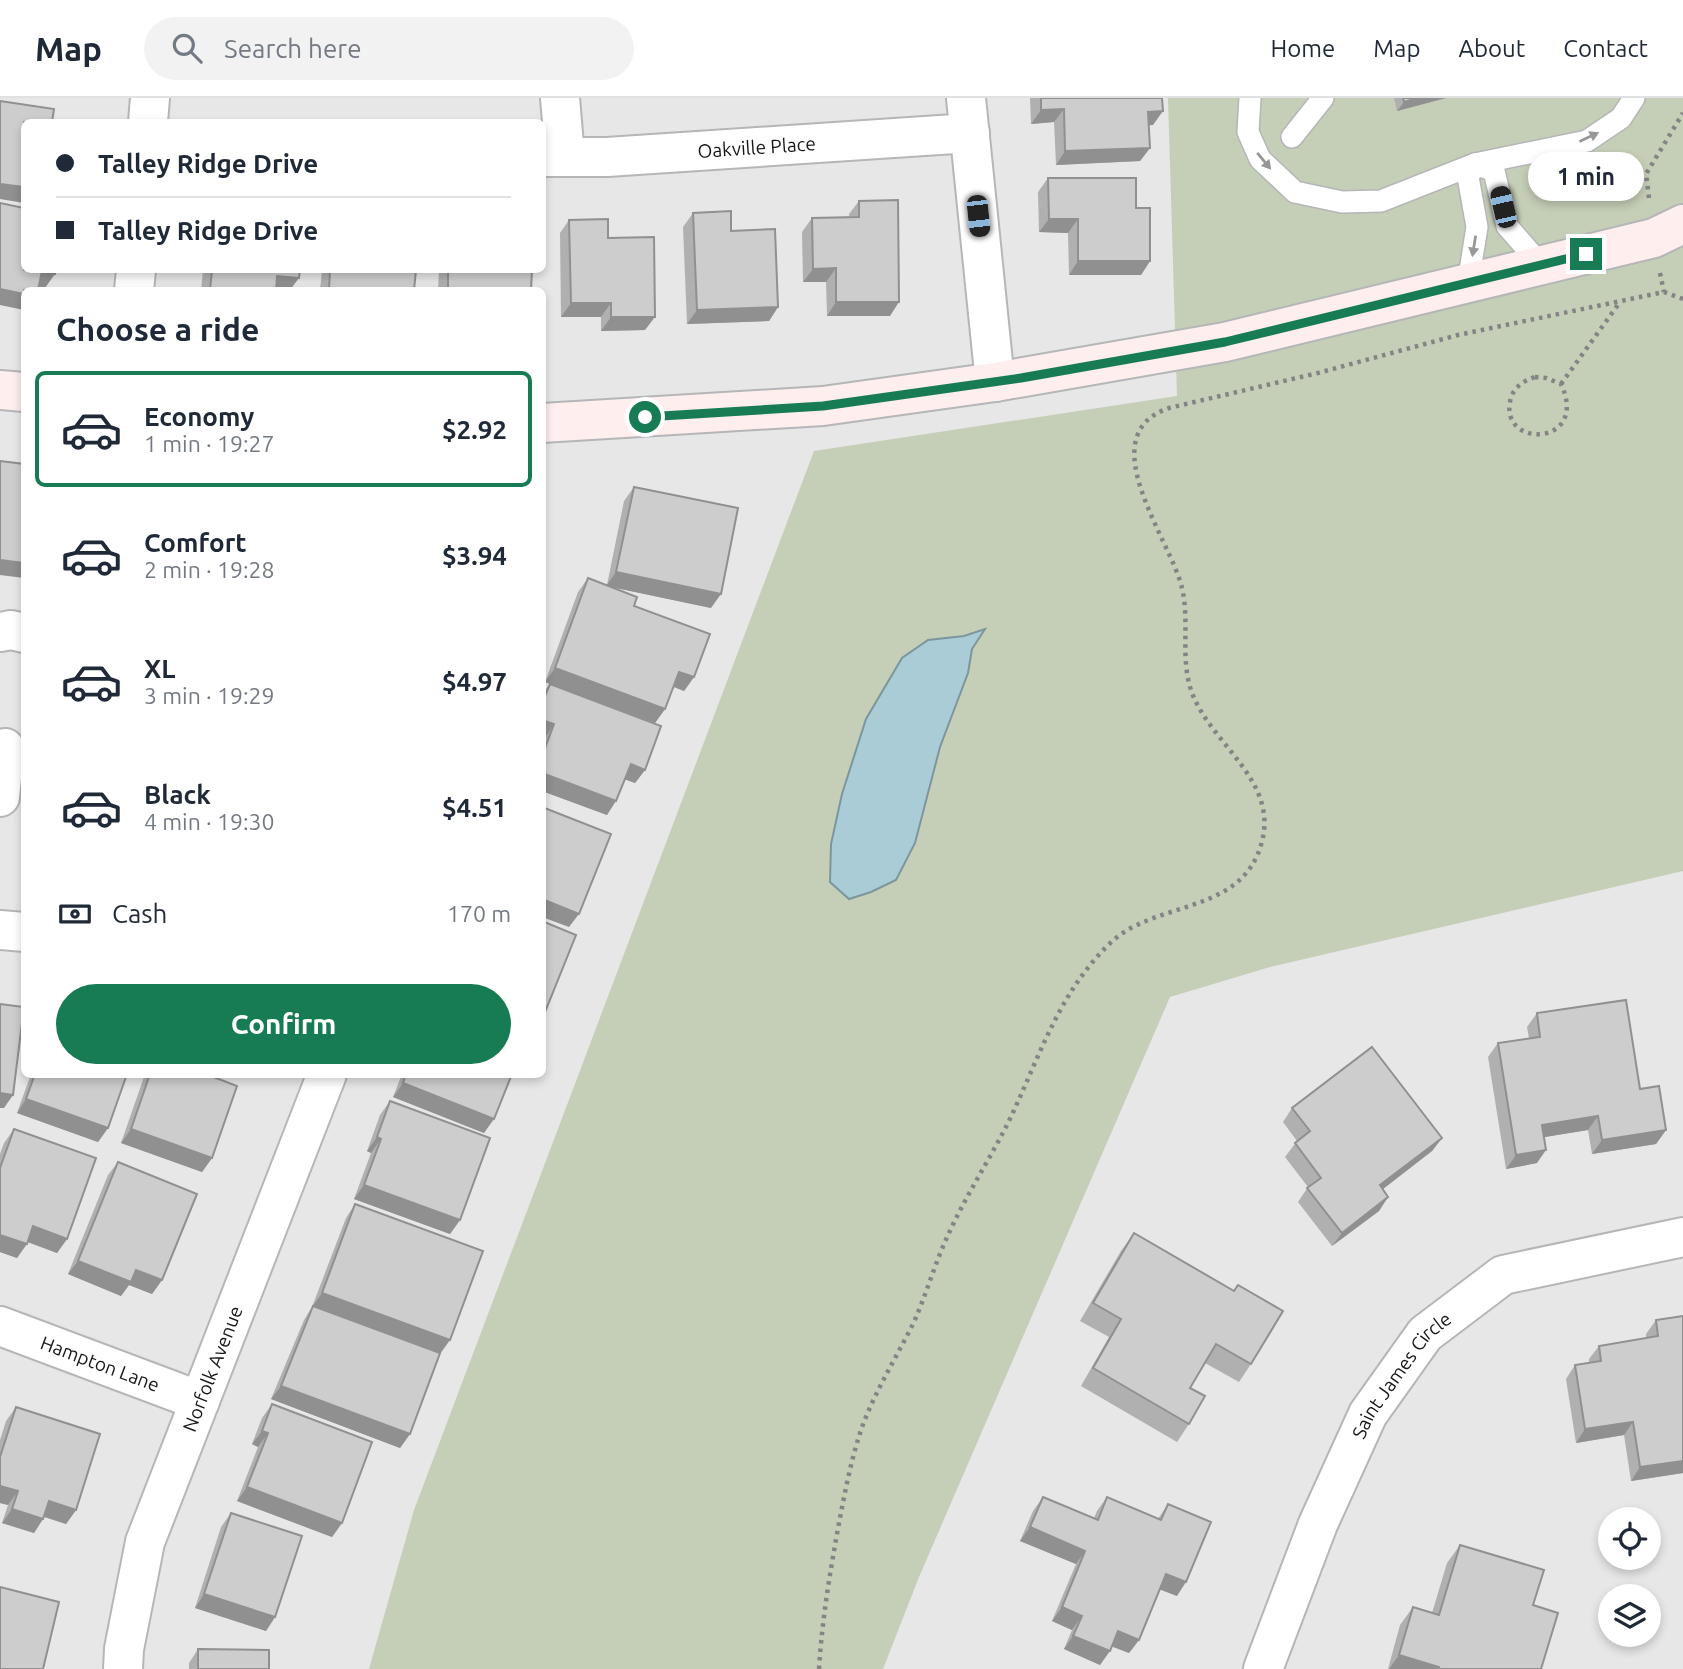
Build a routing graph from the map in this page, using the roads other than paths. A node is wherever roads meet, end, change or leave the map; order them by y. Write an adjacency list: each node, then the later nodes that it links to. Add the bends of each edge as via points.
1 (150, 98): 7 (street)
2 (560, 98): 9 (street)
3 (1250, 98): 10 (lane, one-way to 10, via 1248,132 1260,159 1295,192 1342,202 1381,201)
4 (1323, 98): 8 (lane)
5 (1634, 98): 10 (lane, one-way to 5, via 1587,141 1621,118)
6 (968, 115): 9 (street, Oakville Place, via 607,157); 14 (street)
7 (148, 119)
8 (1292, 137)
9 (554, 157)
10 (1475, 164): 12 (lane, via 1494,171 1507,226); 13 (lane, one-way to 13, via 1468,177 1477,227)
11 (1673, 233): 12 (street)
12 (1541, 265): 13 (street)
13 (1468, 283): 14 (street, via 1225,342)
14 (995, 382): 17 (street, via 823,406)
15 (0, 390): 16 (street)
16 (21, 392)
17 (546, 423)
18 (0, 632): 19 (street)
19 (21, 632)
20 (10, 746): 21 (street)
21 (0, 796)
22 (0, 930): 23 (street)
23 (21, 932)
24 (325, 1078): 27 (street, Norfolk Avenue)
25 (1683, 1237): 29 (street, Saint James Circle, via 1503,1275 1425,1334 1368,1414 1318,1524)
26 (0, 1326): 27 (street, Hampton Lane)
27 (200, 1401): 28 (street, Norfolk Avenue, via 145,1542)
28 (123, 1669)
29 (1263, 1669)

